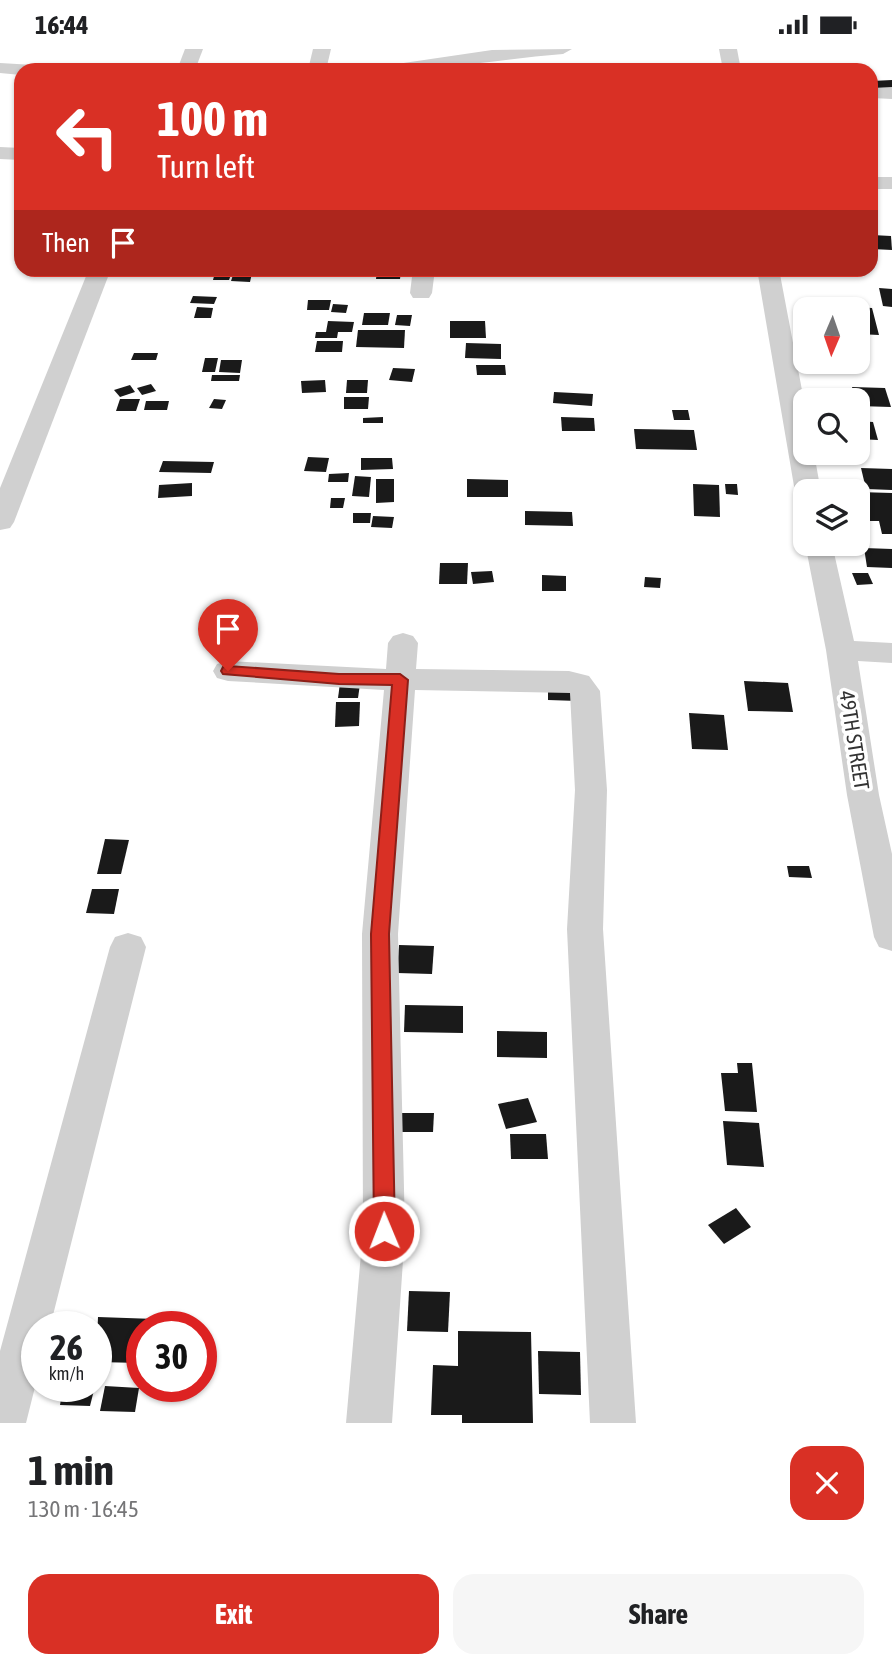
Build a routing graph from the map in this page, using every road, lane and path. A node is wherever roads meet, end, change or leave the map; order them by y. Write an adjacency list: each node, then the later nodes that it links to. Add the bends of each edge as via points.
1 (28, 49): 5 (street)
2 (563, 49): 3 (street)
3 (457, 55): 4 (street)
4 (421, 63)
5 (7, 68)
6 (97, 277): 11 (street)
7 (423, 277): 9 (street)
8 (769, 277): 10 (street)
9 (421, 293)
10 (806, 479)
11 (0, 522)
12 (821, 556): 14 (street, 49TH STREET)
13 (402, 643): 17 (street)
14 (841, 650): 15 (street); 18 (street, 49TH STREET, via 863,795)
15 (892, 653)
16 (228, 671): 17 (street)
17 (400, 680): 21 (street, via 380,934 384,1231); 22 (street, via 569,681 585,691 591,790 585,929)
18 (892, 937)
19 (128, 947): 20 (street)
20 (4, 1423)
21 (369, 1423)
22 (613, 1423)

